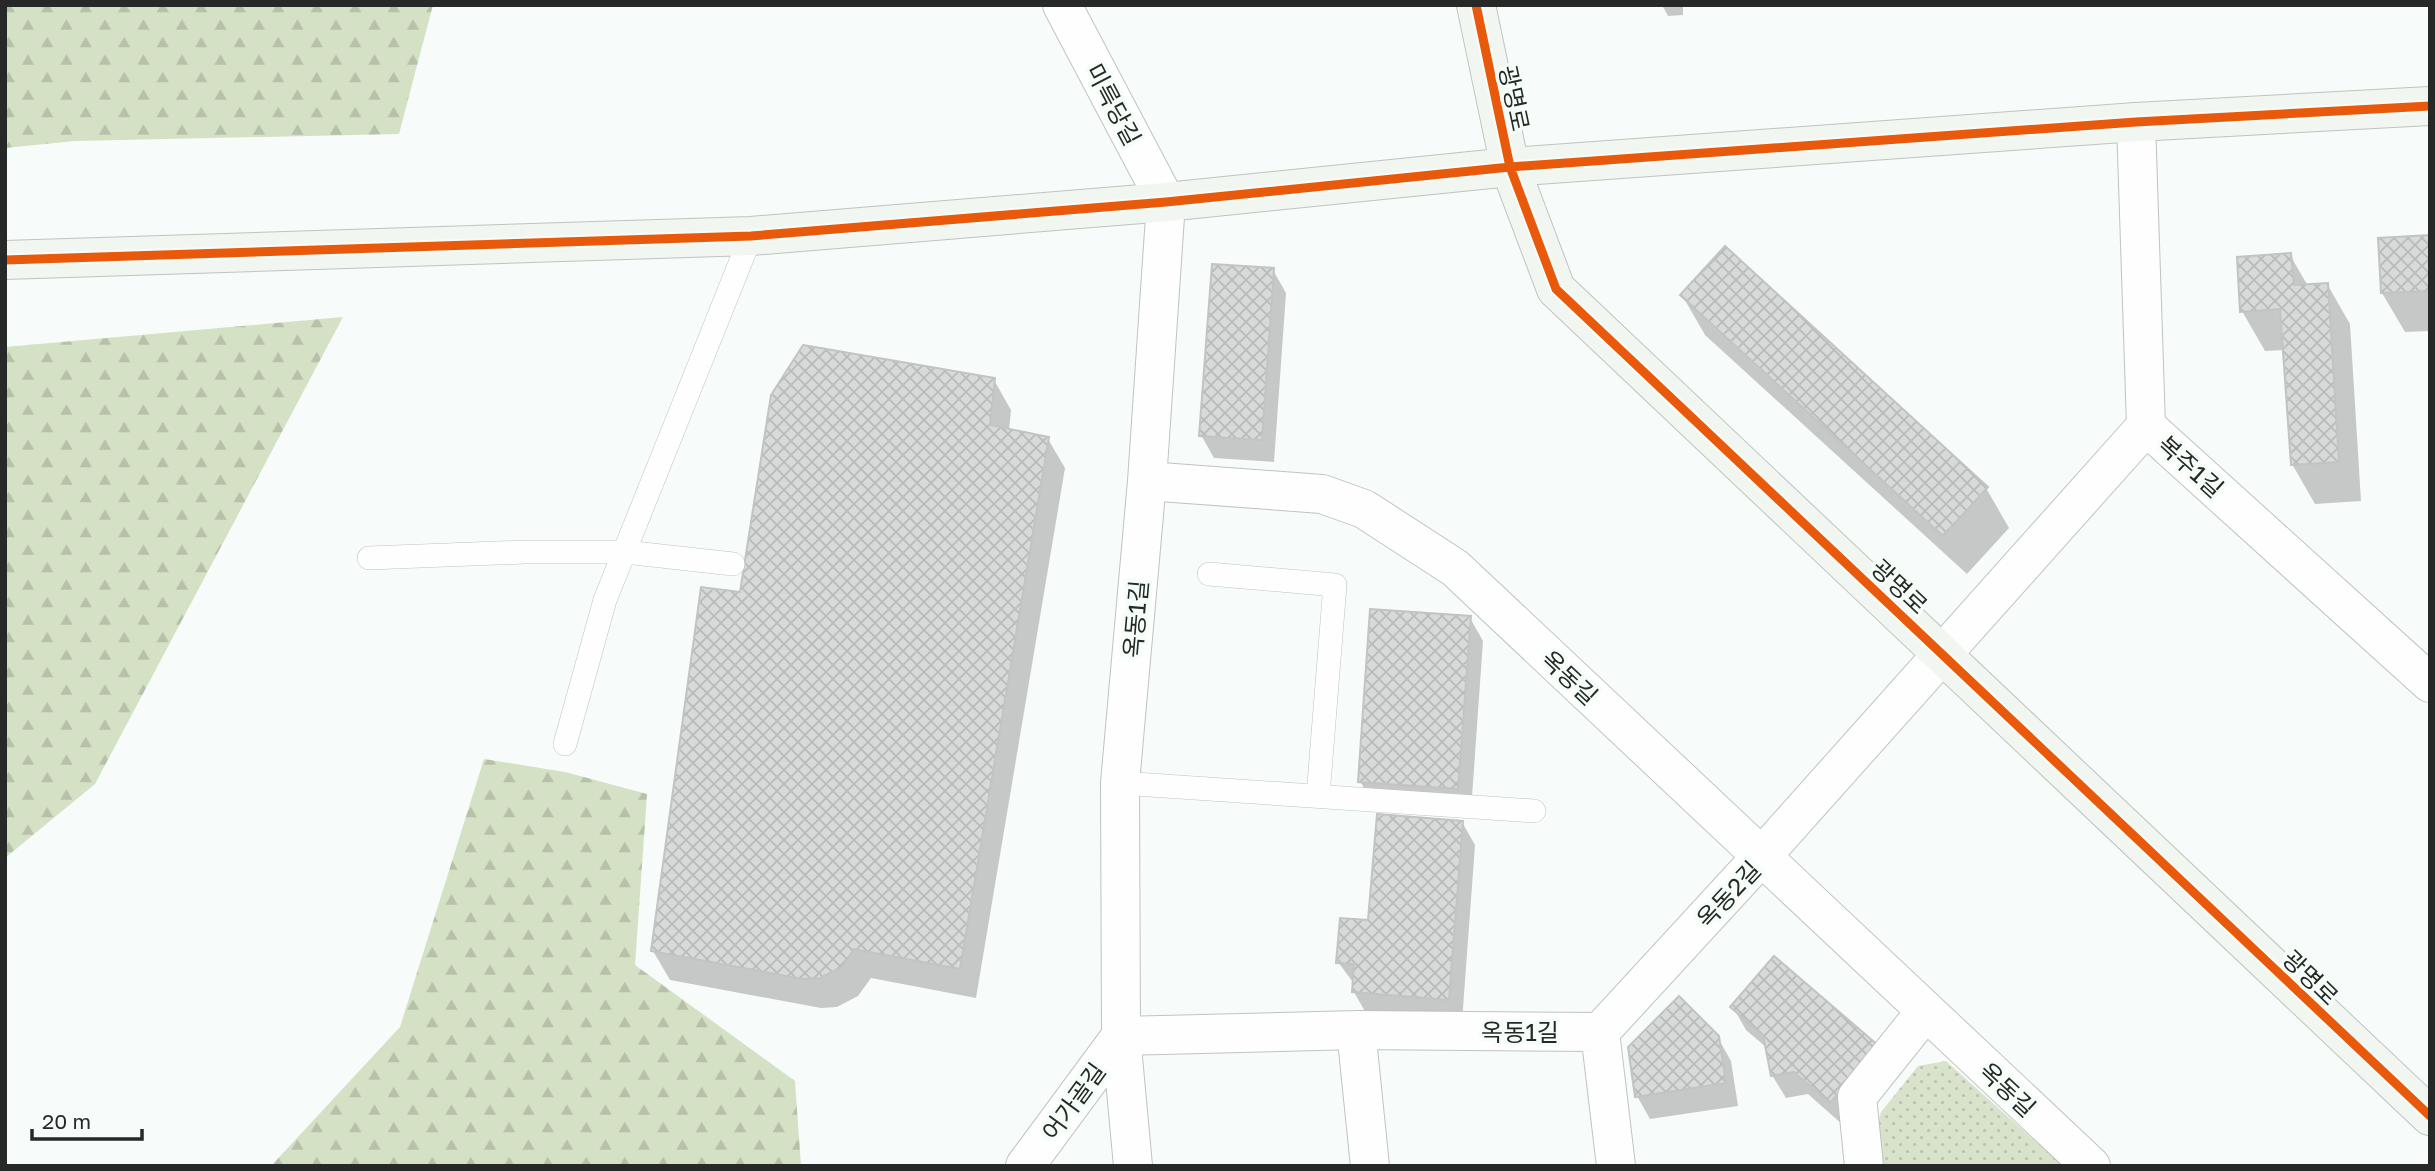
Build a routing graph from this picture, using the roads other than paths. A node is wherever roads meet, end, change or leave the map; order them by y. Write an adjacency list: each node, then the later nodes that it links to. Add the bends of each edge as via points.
1 (1062, 5): 6 (street, 미륵당길)
2 (1476, 5): 5 (street, 광명로)
3 (2430, 106): 4 (street)
4 (2136, 122): 5 (street); 9 (street, 복주1길)
5 (1510, 167): 6 (street); 15 (street, 광명로, via 1556,289)
6 (1166, 202): 7 (street); 10 (street, 옥동1길)
7 (751, 236): 8 (street); 11 (lane)
8 (5, 260)
9 (2146, 426): 15 (street, 옥동2길); 16 (street, 복주1길)
10 (1147, 481): 18 (street, 옥동1길); 21 (street, 옥동길, via 1322,494 1364,509 1455,568)
11 (625, 552): 12 (lane); 13 (lane); 17 (lane, via 605,600)
12 (369, 558)
13 (733, 564)
14 (1209, 574): 19 (lane, via 1335,585)
15 (1944, 654): 21 (street, 옥동2길); 26 (street, 광명로)
16 (2430, 682)
17 (565, 744)
18 (1120, 783): 19 (lane); 25 (street, 옥동1길)
19 (1318, 796): 20 (lane)
20 (1534, 811)
21 (1762, 857): 22 (street, 옥동길); 24 (street, 옥동2길)
22 (1925, 1012): 31 (street, via 1857,1097); 32 (street, 옥동길)
23 (1356, 1030): 24 (street, 옥동1길); 25 (street, 옥동1길); 29 (street)
24 (1600, 1032): 30 (street)
25 (1121, 1036): 27 (street, 어가골길); 28 (street, 옥동1길)
26 (2430, 1116)
27 (1025, 1166)
28 (1133, 1166)
29 (1370, 1166)
30 (1616, 1166)
31 (1864, 1166)
32 (2091, 1166)

